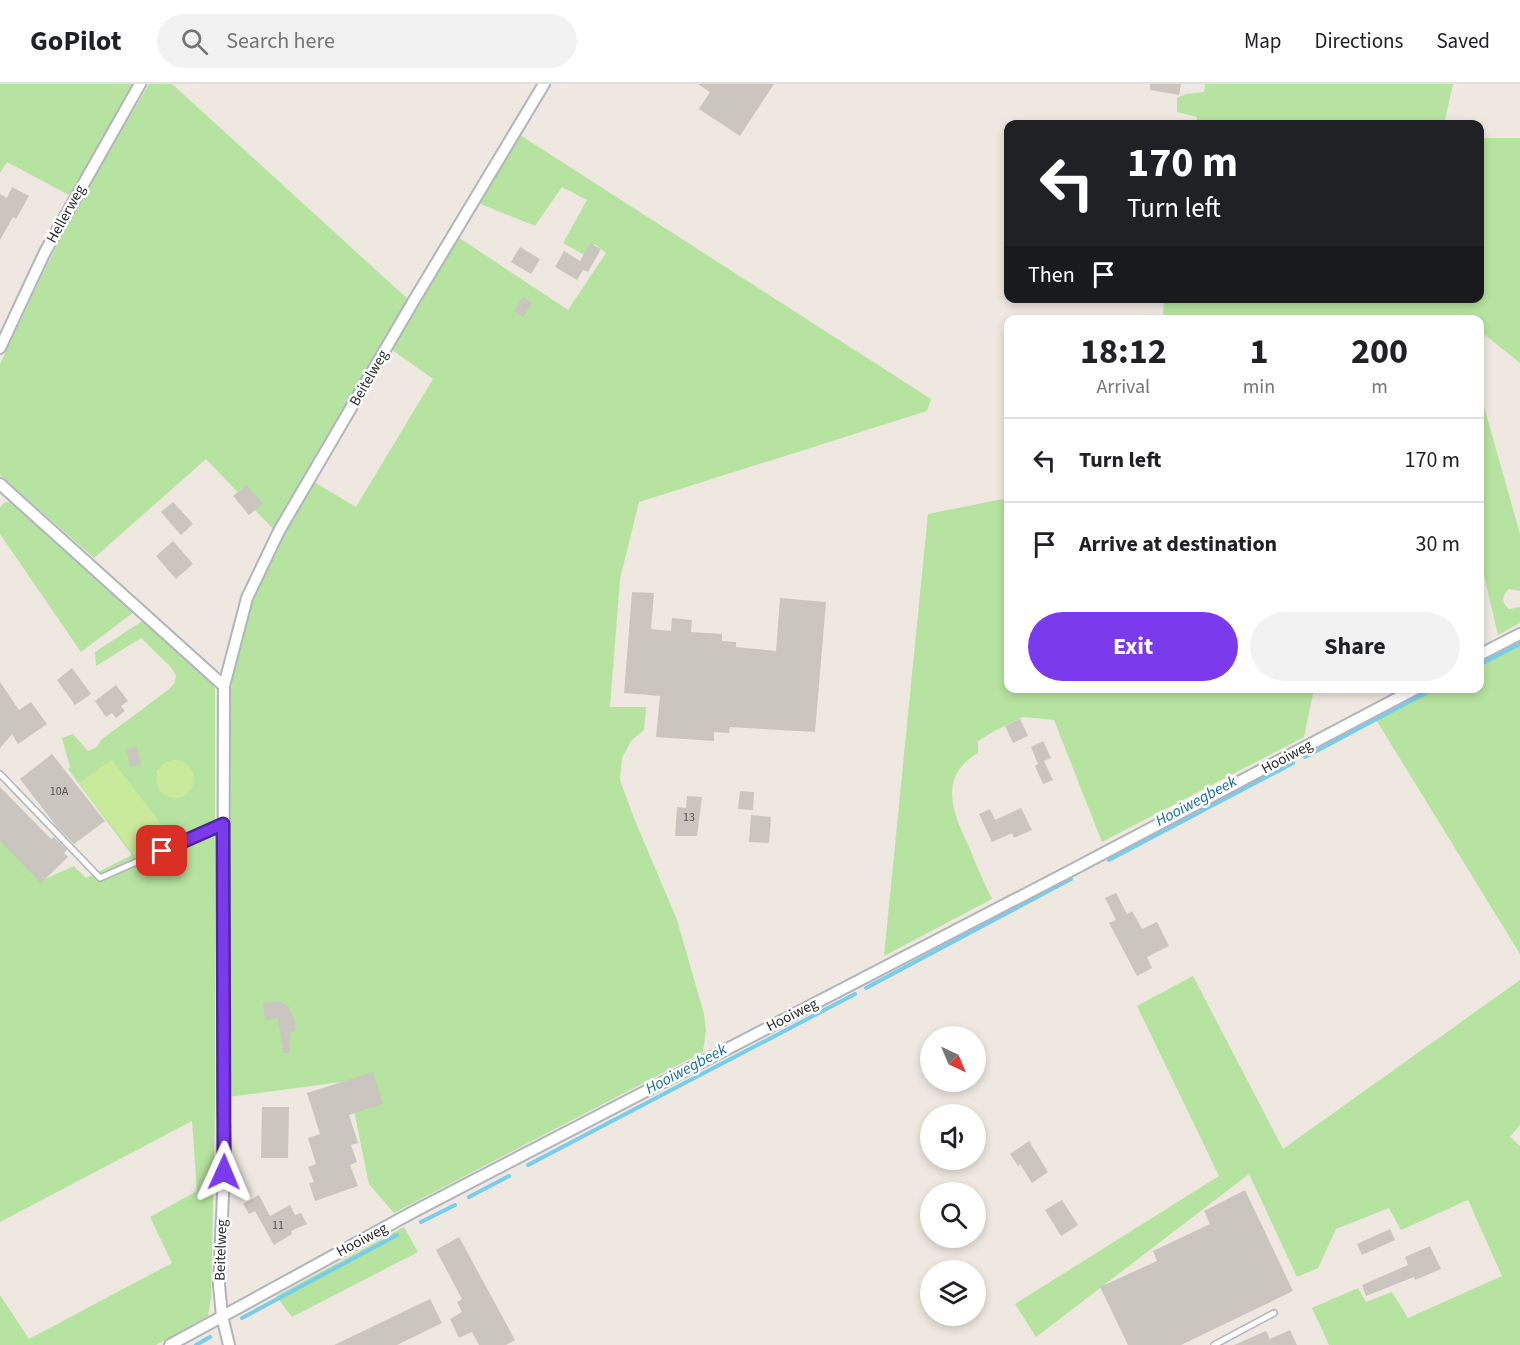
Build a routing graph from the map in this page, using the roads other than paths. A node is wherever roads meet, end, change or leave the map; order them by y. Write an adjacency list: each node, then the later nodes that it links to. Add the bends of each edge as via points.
1 (140, 84): 3 (street, Hellerweg, via 45,252)
2 (544, 84): 7 (street, Beitelweg, via 279,531 247,598)
3 (0, 348)
4 (0, 484): 7 (street)
5 (1520, 634): 6 (street)
6 (1484, 653)
7 (224, 686): 10 (street, Beitelweg)
8 (1408, 693): 12 (street, Hooiweg, via 413,1212)
9 (0, 774): 10 (lane, via 100,878)
10 (223, 824): 12 (street, Beitelweg, via 225,1149 219,1285)
11 (1274, 1314): 15 (lane)
12 (222, 1316): 13 (street, Hooiweg); 14 (street, Beitelweg)
13 (170, 1345)
14 (229, 1345)
15 (1214, 1345)

